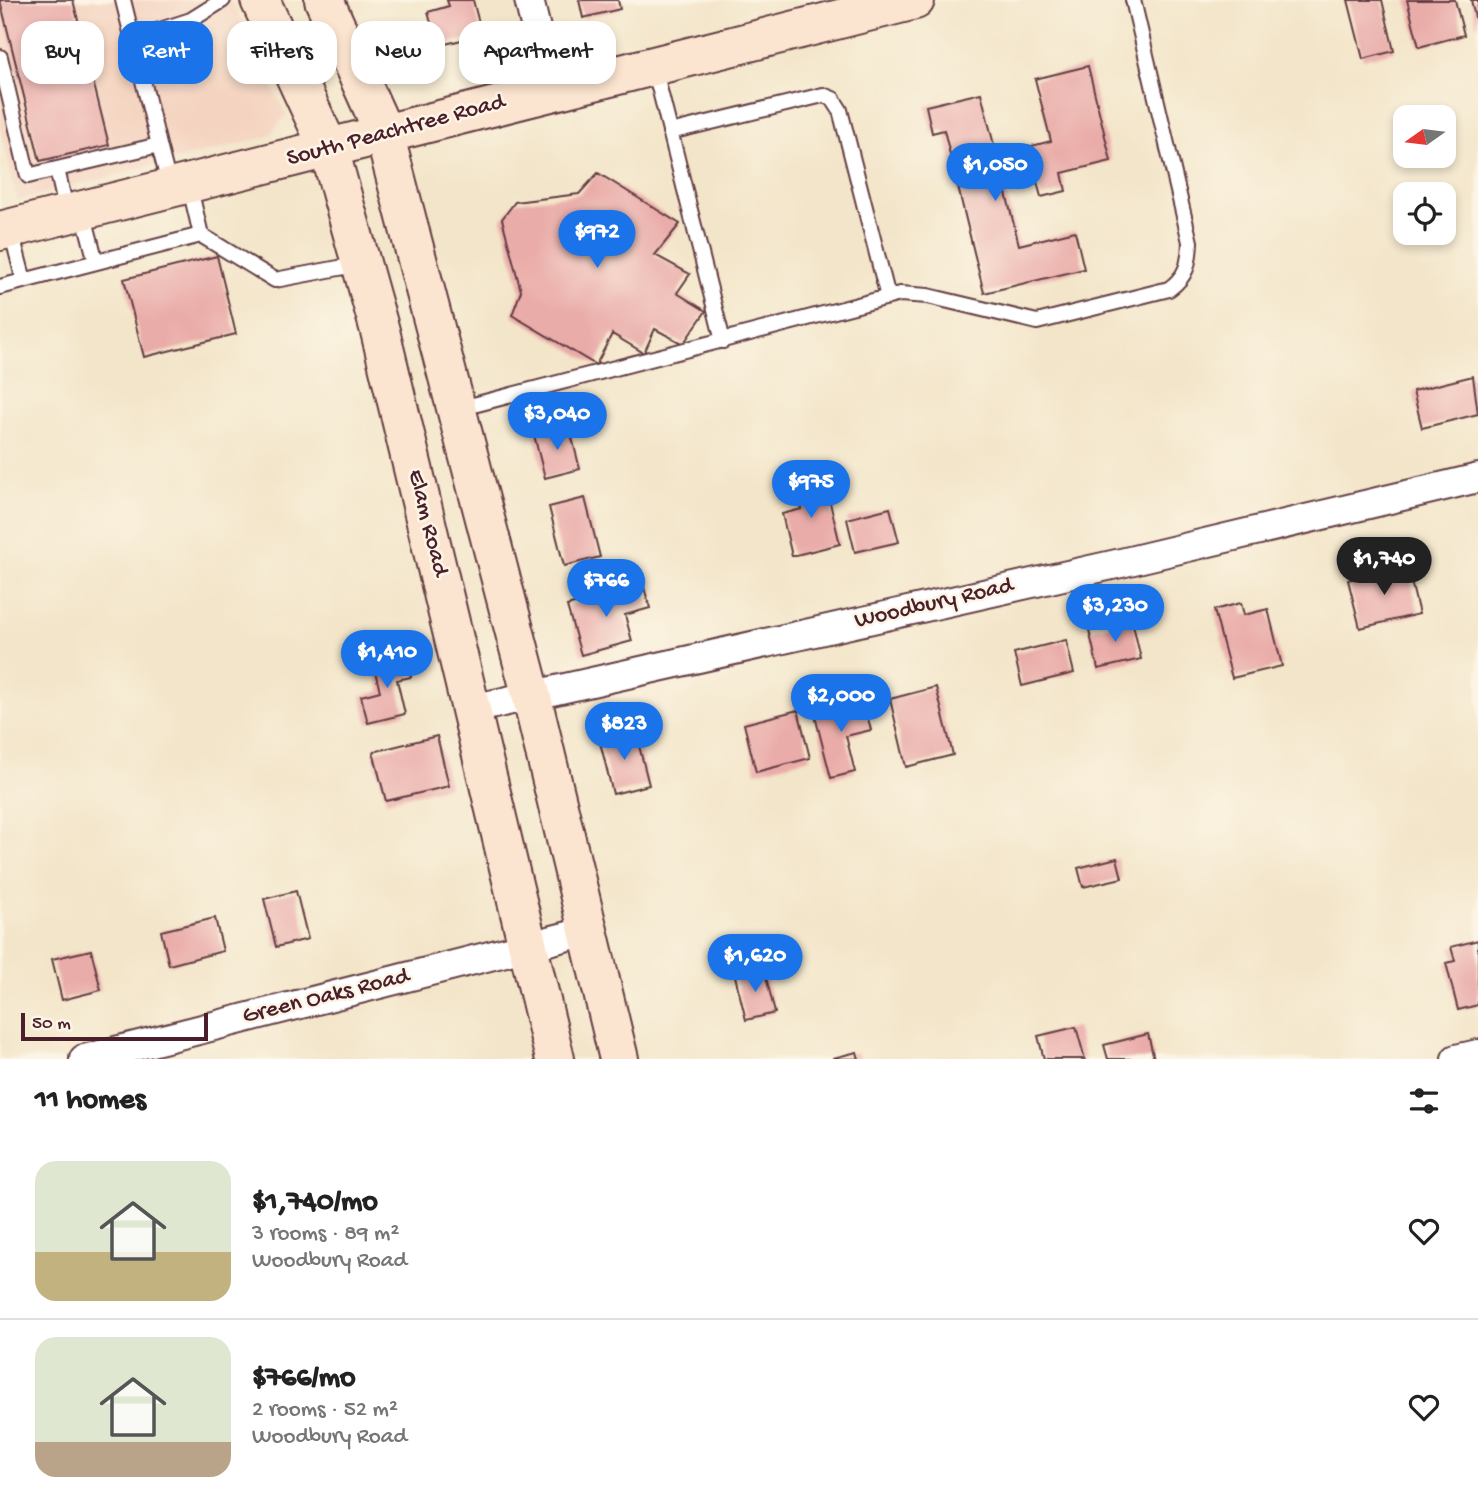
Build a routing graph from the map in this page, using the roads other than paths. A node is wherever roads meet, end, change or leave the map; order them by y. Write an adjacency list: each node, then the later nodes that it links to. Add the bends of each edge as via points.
1 (122, 0): 8 (lane)
2 (223, 0): 9 (lane)
3 (260, 0): 17 (main road, Elam Road)
4 (324, 0): 15 (main road)
5 (530, 0): 13 (street)
6 (1133, 0): 27 (lane, via 1190,242 1189,264 1182,279 1169,289 1037,322 928,296)
7 (903, 1): 11 (main road, South Peachtree Road)
8 (127, 21)
9 (188, 21)
10 (0, 57): 18 (lane, via 28,176)
11 (654, 65): 13 (main road, South Peachtree Road); 14 (lane)
12 (143, 84): 16 (lane)
13 (551, 90): 15 (main road, South Peachtree Road)
14 (670, 132): 27 (lane, via 823,95 833,99 840,110); 28 (lane)
15 (384, 133): 17 (main road, South Peachtree Road); 29 (main road)
16 (159, 145): 18 (lane); 19 (lane)
17 (329, 149): 19 (main road, South Peachtree Road); 24 (main road, Elam Road)
18 (57, 169): 20 (lane)
19 (180, 186): 20 (main road, South Peachtree Road); 22 (lane)
20 (75, 212): 21 (main road, South Peachtree Road); 23 (lane)
21 (5, 230): 25 (lane)
22 (201, 235): 23 (lane); 24 (lane, via 275,280)
23 (96, 262): 25 (lane)
24 (361, 264): 32 (main road, Elam Road)
25 (24, 281): 26 (lane)
26 (0, 287)
27 (888, 297): 28 (lane)
28 (723, 341): 29 (lane)
29 (456, 410): 31 (main road)
30 (1478, 478): 31 (street, Woodbury Road, via 1122,563)
31 (531, 694): 32 (street, Woodbury Road); 33 (main road)
32 (472, 709): 34 (main road, Elam Road)
33 (587, 931): 34 (street, Green Oaks Road); 38 (main road)
34 (528, 946): 36 (street, Green Oaks Road); 37 (main road, Elam Road)
35 (1478, 1054): 39 (street)
36 (84, 1059)
37 (555, 1059)
38 (618, 1059)
39 (1456, 1059)

